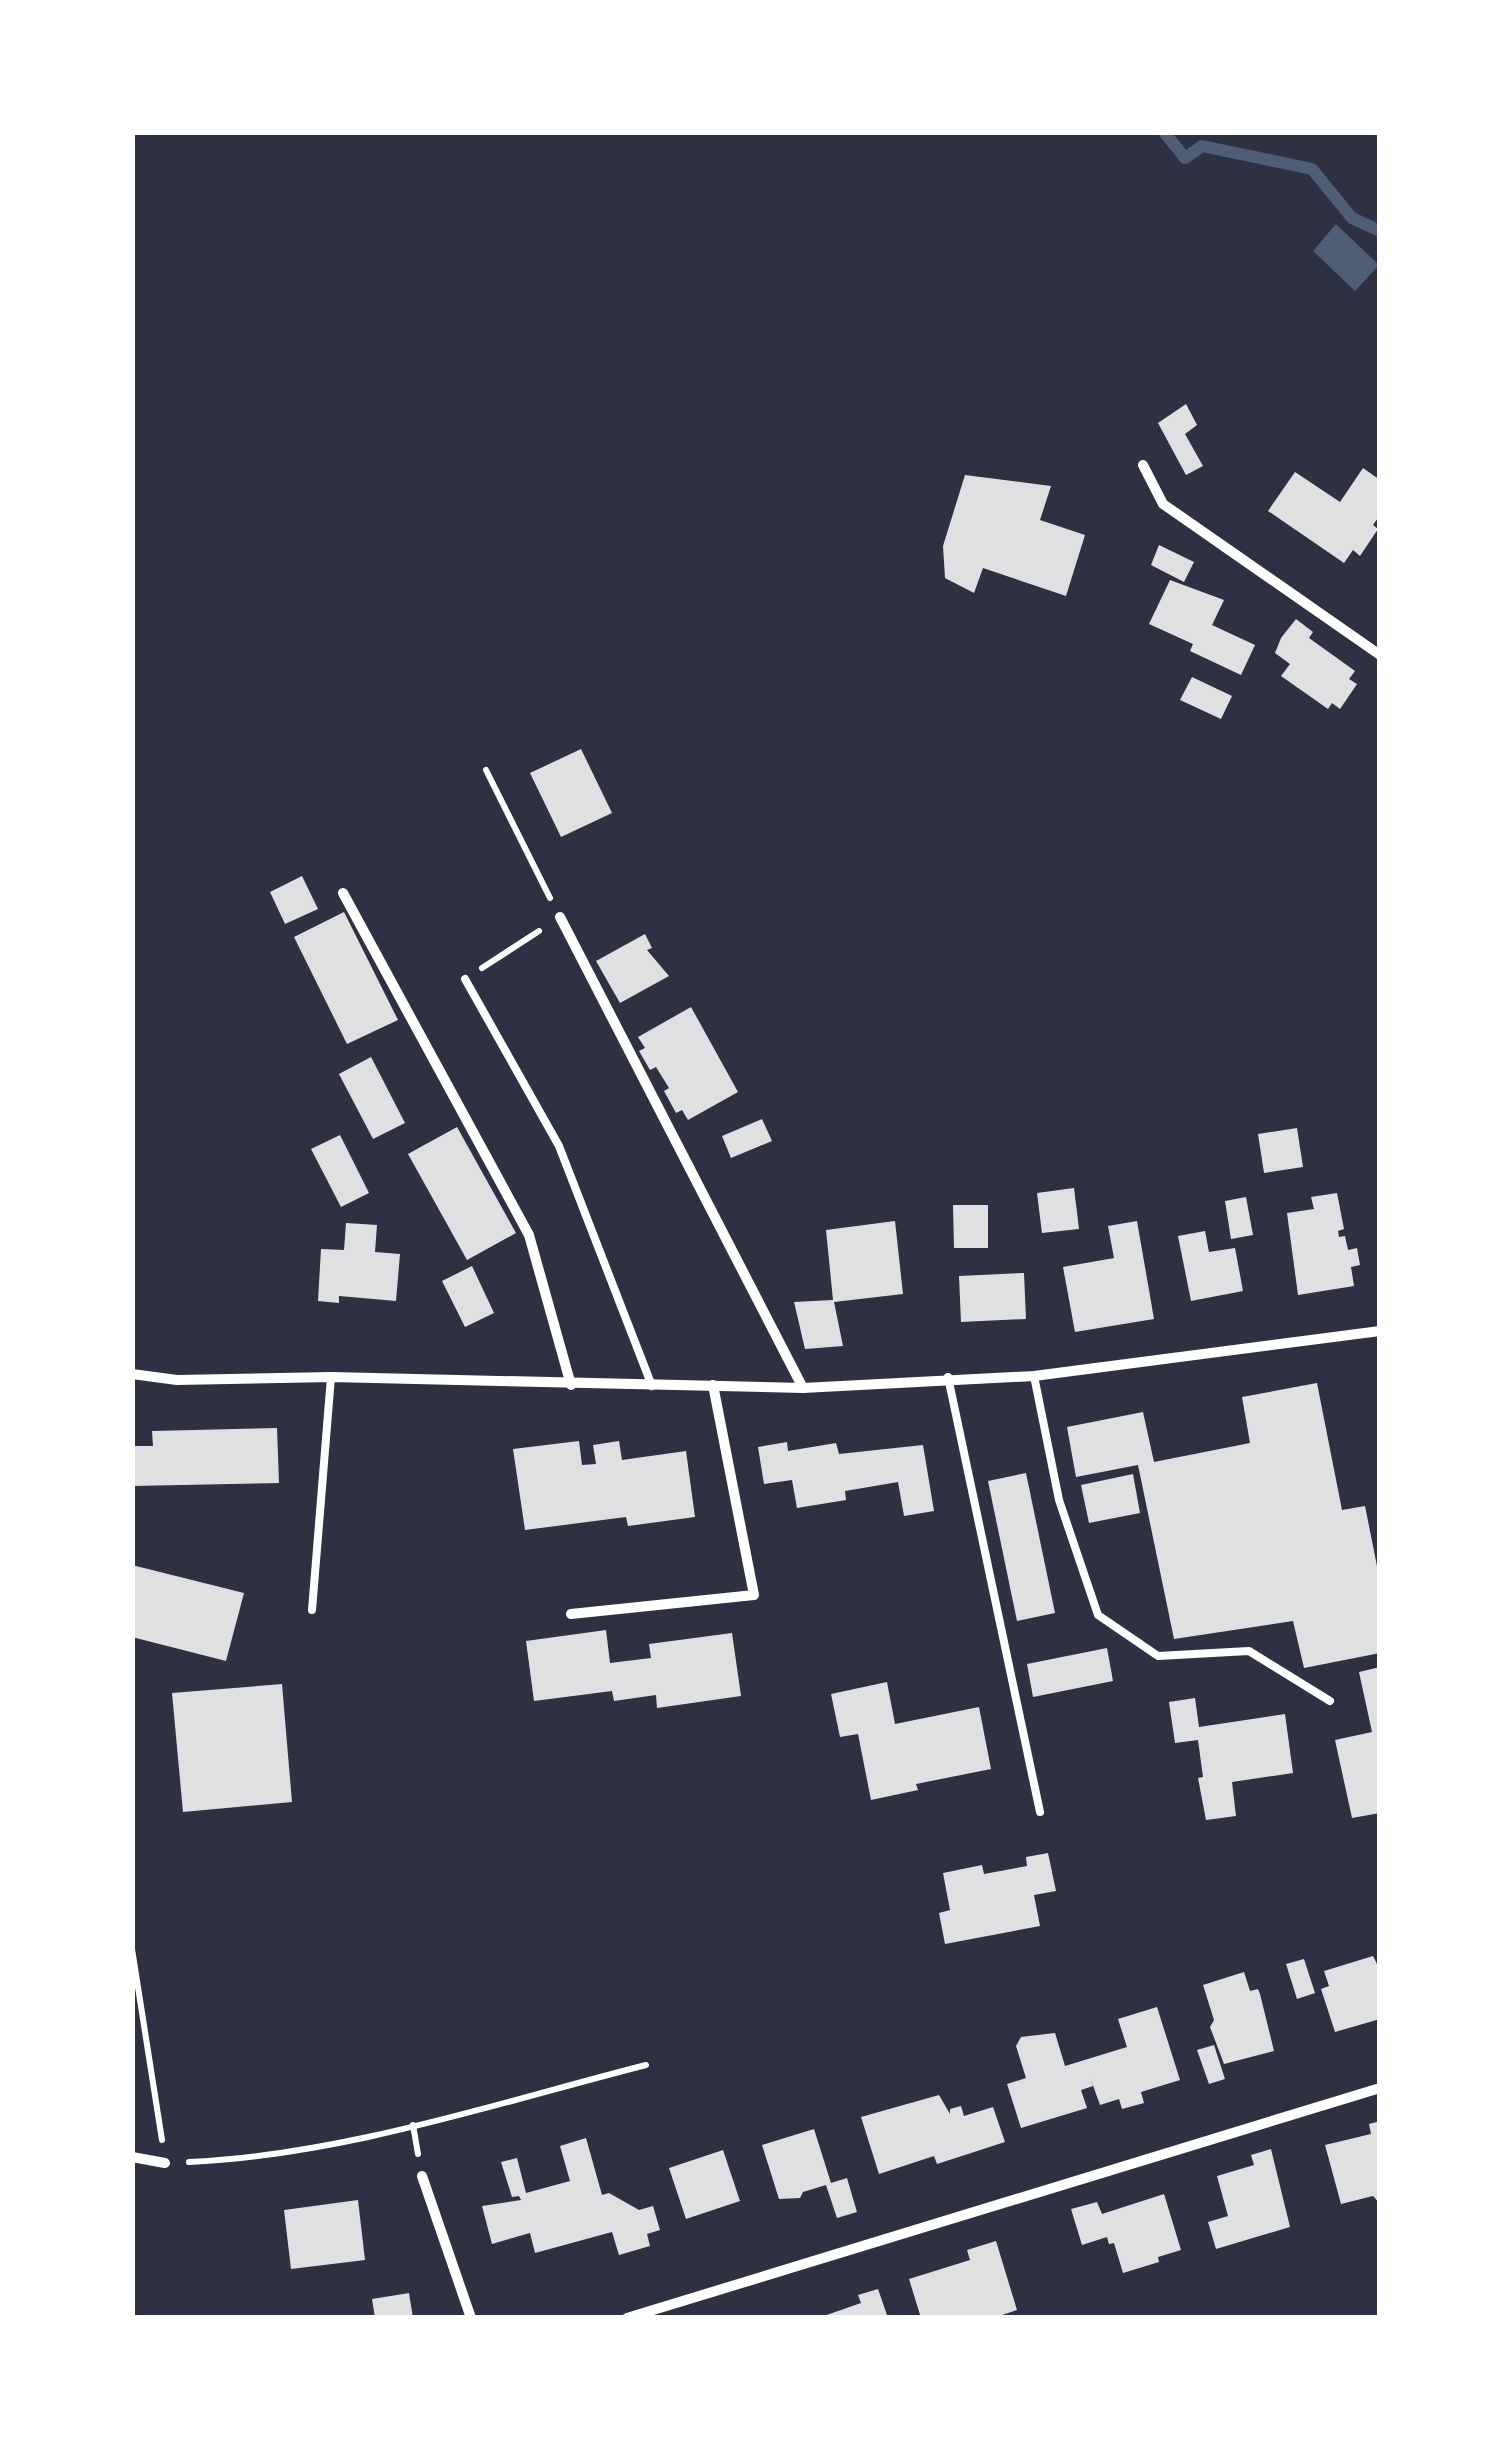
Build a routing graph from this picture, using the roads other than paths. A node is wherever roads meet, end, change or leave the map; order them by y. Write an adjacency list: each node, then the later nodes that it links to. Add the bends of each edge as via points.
1 (1143, 464): 2 (street, via 1162,504)
2 (1380, 655)
3 (343, 893): 11 (street, via 529,1235)
4 (560, 918): 14 (street)
5 (465, 979): 12 (lane, via 558,1146)
6 (1380, 1331): 8 (street)
7 (132, 1374): 9 (street, via 177,1380)
8 (1034, 1376): 10 (street); 17 (lane, via 1059,1500 1098,1615 1158,1656 1249,1651)
9 (331, 1377): 11 (street); 15 (lane)
10 (948, 1378): 14 (street); 18 (lane)
11 (571, 1384): 12 (street)
12 (652, 1386): 13 (street)
13 (713, 1386): 14 (street); 16 (street, via 754,1595)
14 (803, 1388)
15 (312, 1610)
16 (571, 1614)
17 (1330, 1700)
18 (1040, 1812)
19 (1380, 2088): 24 (street)
20 (132, 2158): 21 (street)
21 (165, 2163)
22 (422, 2176): 23 (street)
23 (471, 2318)
24 (627, 2318)

